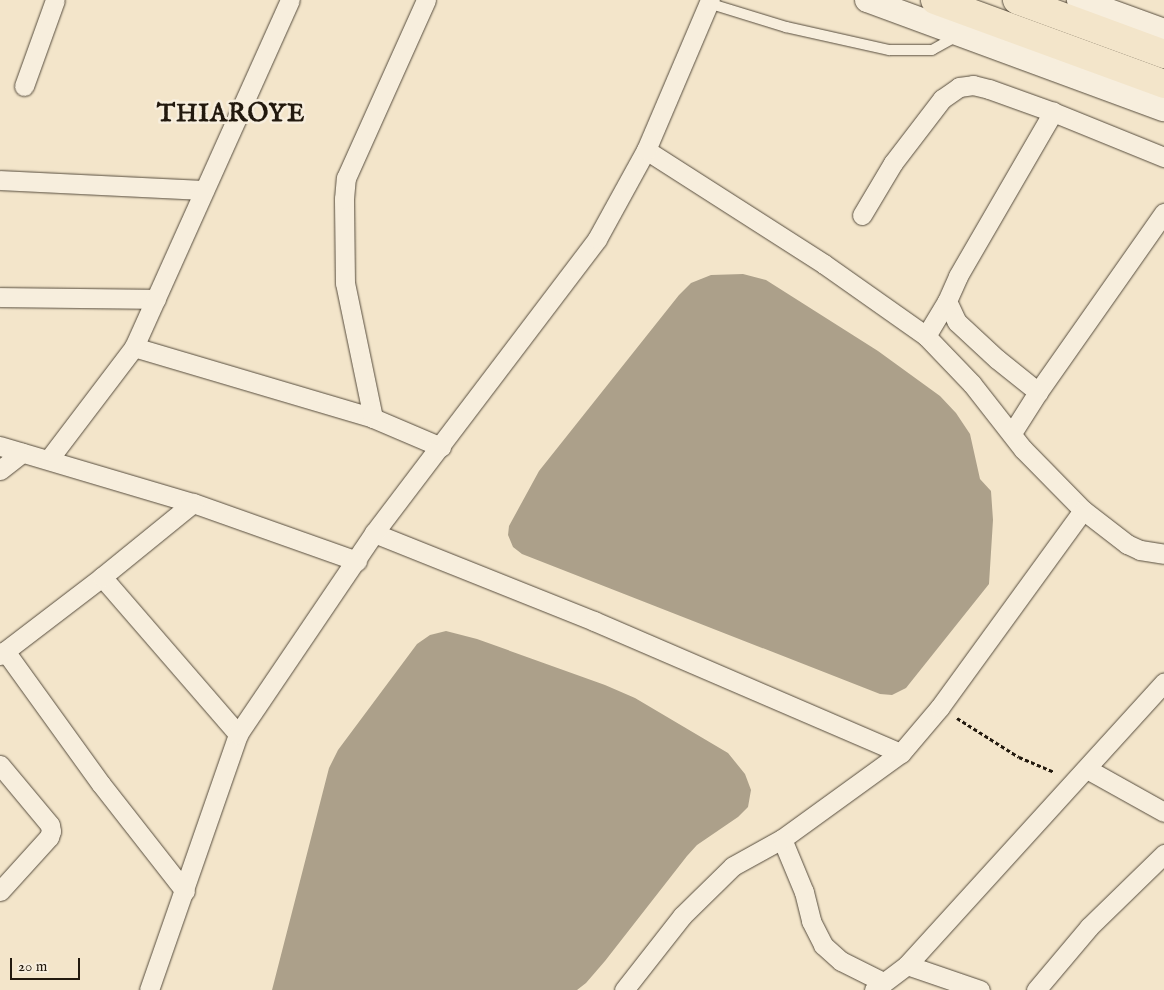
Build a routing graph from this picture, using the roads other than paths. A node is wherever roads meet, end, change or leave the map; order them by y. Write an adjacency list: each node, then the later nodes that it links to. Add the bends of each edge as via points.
1 (55, 0): 13 (street)
2 (290, 0): 19 (street)
3 (426, 0): 28 (street, via 346,178 345,283)
4 (866, 0): 10 (street)
5 (935, 0): 12 (highway)
6 (1017, 0): 11 (highway)
7 (1079, 0): 9 (street)
8 (709, 2): 10 (lane, via 786,26 890,50 932,50); 16 (street)
9 (1164, 31)
10 (960, 34): 14 (street)
11 (1164, 54)
12 (1164, 84)
13 (24, 86)
14 (1164, 109)
15 (1053, 112): 17 (street); 21 (street, via 989,89 973,85 959,87 942,99 893,163); 24 (street, via 958,276)
16 (646, 150): 25 (street, via 824,264); 31 (street, via 597,239)
17 (1164, 157)
18 (0, 180): 19 (street)
19 (204, 190): 23 (street)
20 (1164, 213): 27 (street)
21 (862, 215)
22 (0, 297): 23 (street)
23 (156, 299): 26 (street)
24 (947, 301): 25 (street); 27 (street, via 957,322)
25 (926, 336): 29 (street, via 972,384)
26 (134, 347): 28 (street); 33 (street)
27 (1038, 392): 29 (street)
28 (373, 418): 31 (street)
29 (1012, 433): 36 (street, via 1033,460)
30 (0, 446): 32 (street)
31 (441, 447): 37 (street)
32 (22, 453): 33 (street); 34 (street)
33 (48, 459): 35 (street)
34 (0, 470)
35 (193, 503): 39 (street); 40 (street)
36 (1083, 510): 38 (street, via 1127,544); 44 (street, via 940,706)
37 (374, 533): 39 (street); 44 (street, via 594,621)
38 (1164, 554)
39 (357, 561): 43 (street)
40 (102, 576): 41 (street); 43 (street)
41 (2, 653): 51 (street)
42 (1164, 683): 46 (street)
43 (238, 734): 51 (street)
44 (901, 753): 48 (street)
45 (0, 765): 50 (street, via 50,825 51,831)
46 (1081, 775): 47 (street); 52 (street)
47 (1164, 812)
48 (782, 839): 53 (street, via 804,892 811,921 823,945 840,961); 55 (street, via 732,866 682,916)
49 (1164, 854): 57 (street, via 1089,927)
50 (0, 891)
51 (184, 891): 54 (street)
52 (907, 965): 53 (street); 56 (street)
53 (878, 986)
54 (149, 990)
55 (624, 990)
56 (980, 990)
57 (1036, 990)

